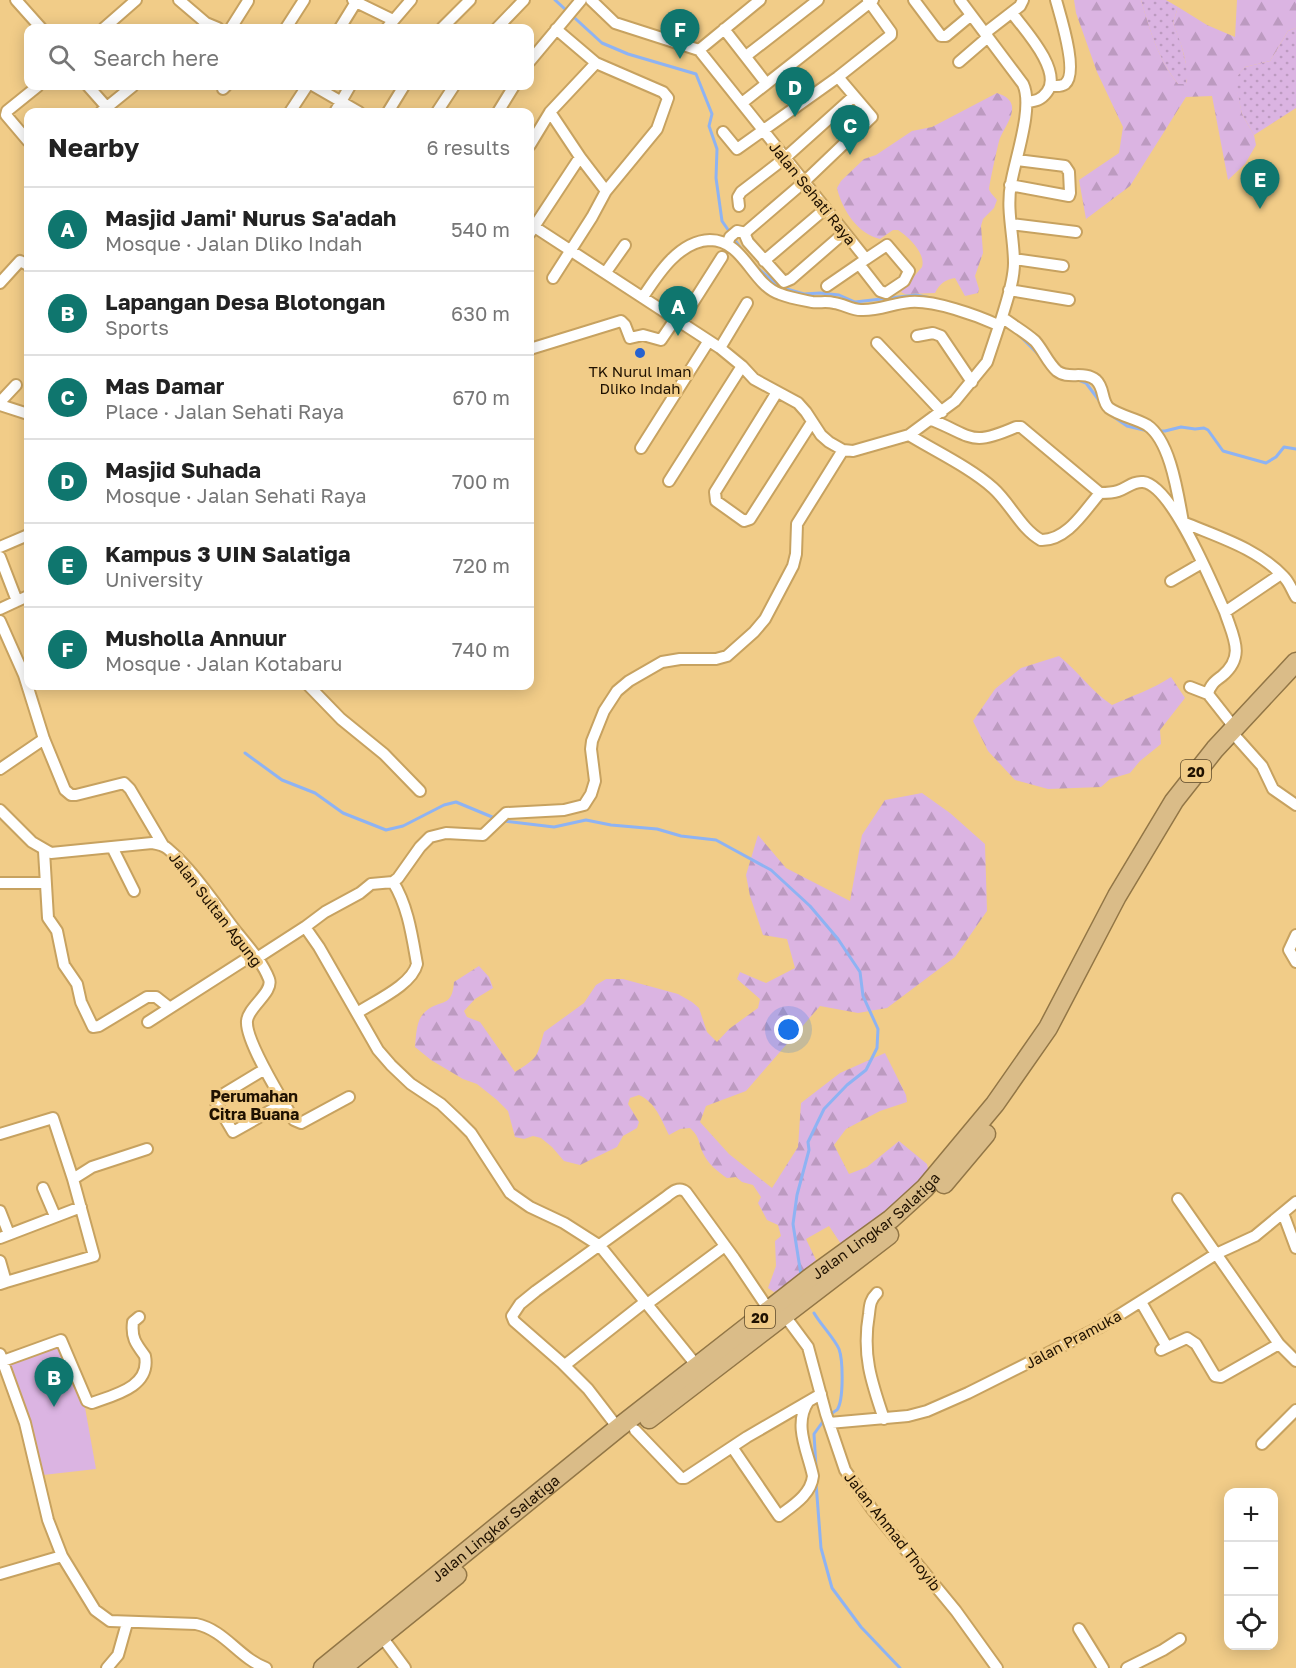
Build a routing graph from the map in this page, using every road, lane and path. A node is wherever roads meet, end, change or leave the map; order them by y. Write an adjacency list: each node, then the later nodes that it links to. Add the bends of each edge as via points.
1 (16, 0): 21 (street)
2 (136, 0): 22 (street)
3 (179, 0): 23 (street)
4 (304, 0): 25 (street)
5 (411, 0): 27 (street)
6 (470, 0): 28 (street)
7 (524, 0): 29 (street)
8 (581, 0): 30 (street)
9 (591, 0): 33 (street, via 615,23)
10 (760, 0): 31 (street)
11 (819, 0): 35 (street)
12 (914, 0): 20 (street, via 941,36)
13 (1023, 0): 19 (street)
14 (1056, 0): 40 (street, via 1070,57 1068,80 1062,86)
15 (354, 1): 26 (street); 27 (street)
16 (870, 1): 38 (street, via 891,35); 39 (street)
17 (963, 1): 20 (street)
18 (248, 2): 24 (street)
19 (1012, 13): 32 (street); 40 (street, via 1043,55)
20 (970, 16): 32 (street)
21 (37, 24)
22 (109, 24)
23 (201, 24)
24 (234, 24)
25 (289, 24)
26 (342, 24)
27 (390, 24)
28 (446, 24)
29 (501, 24)
30 (556, 29): 34 (street); 37 (street)
31 (724, 29): 33 (street); 35 (street)
32 (986, 35): 36 (street); 52 (street, via 1023,84)
33 (699, 50): 53 (street, Jalan Sehati Raya)
34 (534, 56)
35 (746, 56): 39 (street)
36 (959, 62)
37 (596, 63): 62 (street); 72 (street, via 663,92 668,98 657,129)
38 (838, 77): 50 (street); 63 (street)
39 (766, 83): 53 (street)
40 (1051, 86): 52 (street, via 1041,99)
41 (33, 90): 65 (street, via 6,115)
42 (91, 90): 54 (street)
43 (129, 90): 55 (street)
44 (304, 90): 56 (street)
45 (321, 90): 51 (street)
46 (347, 90): 51 (street)
47 (402, 90): 59 (street)
48 (451, 90): 60 (street)
49 (512, 90): 61 (street)
50 (854, 96): 68 (street); 70 (street, via 872,117)
51 (340, 101): 57 (street); 58 (street)
52 (1027, 102): 69 (street)
53 (742, 103): 63 (street, Jalan Sehati Raya)
54 (104, 108)
55 (109, 108)
56 (293, 108)
57 (337, 108)
58 (352, 108)
59 (390, 108)
60 (440, 108)
61 (500, 108)
62 (550, 112): 66 (street); 67 (street)
63 (763, 130): 64 (street, via 737,149); 68 (street, Jalan Sehati Raya)
64 (723, 132)
65 (24, 136)
66 (534, 138)
67 (580, 157): 72 (street); 75 (street)
68 (785, 158): 70 (street, Jalan Sehati Raya); 73 (street, via 741,192)
69 (1017, 160): 71 (street); 71 (street, via 1065,166 1070,193 1069,196)
70 (804, 182): 74 (street, Jalan Sehati Raya); 80 (street)
71 (1010, 185): 76 (street)
72 (606, 191): 82 (street)
73 (739, 206)
74 (825, 209): 79 (street, Jalan Sehati Raya); 85 (street)
75 (534, 224)
76 (1011, 224): 78 (street); 84 (street)
77 (534, 230): 82 (street)
78 (1076, 232)
79 (844, 233): 85 (street, via 787,281 782,281); 86 (street, Jalan Sehati Raya)
80 (735, 236): 85 (street, via 748,242); 94 (street, via 694,245 675,255); 98 (street, via 744,259 769,289 780,294 859,310 912,302)
81 (625, 245): 89 (street)
82 (571, 250): 89 (street); 90 (street)
83 (722, 257): 97 (street)
84 (1014, 259): 88 (street); 93 (street)
85 (764, 261)
86 (863, 262): 86 (street, Jalan Sehati Raya, via 887,245 909,271 904,281 886,293 880,291); 92 (street)
87 (24, 263): 91 (street, via 20,261)
88 (1063, 266)
89 (606, 272): 94 (street)
90 (552, 278)
91 (0, 283)
92 (827, 286)
93 (1009, 290): 95 (street); 98 (street)
94 (643, 297): 97 (street)
95 (1069, 300)
96 (747, 303): 103 (street)
97 (678, 320): 100 (street); 102 (street, via 661,340 643,335 630,338 621,321)
98 (1000, 321): 105 (street, via 987,362); 118 (street, via 1037,343 1059,373 1094,379 1110,408 1151,430 1175,477)
99 (917, 336): 105 (street, via 941,336)
100 (708, 342): 103 (street); 114 (street)
101 (877, 343): 109 (street)
102 (534, 348)
103 (720, 348): 104 (street)
104 (742, 366): 107 (street, via 754,379); 116 (street)
105 (972, 382): 109 (street)
106 (16, 385): 108 (street)
107 (777, 392): 112 (street, via 798,403); 112 (street, via 715,492 716,501 744,520 750,519)
108 (0, 404): 110 (street)
109 (942, 412): 111 (street)
110 (24, 413)
111 (932, 420): 113 (street); 117 (street, via 979,439 1022,427)
112 (812, 422): 115 (street, via 825,439)
113 (909, 435): 115 (street, via 860,450); 117 (street, via 995,489 1041,540 1070,527)
114 (641, 448)
115 (843, 450): 147 (street, via 797,524 795,560 765,619 754,632 727,656 662,662 617,691 594,734 591,749 595,781 582,806 508,813 481,835 430,837)
116 (669, 481)
117 (1100, 493): 118 (street, via 1118,491 1134,483 1150,484)
118 (1183, 522): 122 (street); 123 (street, via 1242,546)
119 (24, 537): 120 (street)
120 (0, 547)
121 (0, 557): 127 (street)
122 (1202, 563): 124 (street); 129 (street)
123 (1281, 574): 125 (street); 129 (street)
124 (1171, 581)
125 (1296, 597)
126 (24, 598): 127 (street)
127 (17, 601): 128 (street)
128 (0, 609)
129 (1225, 612): 137 (street, via 1236,658)
130 (0, 621): 132 (street)
131 (1296, 662): 138 (highway, Jalan Lingkar Salatiga / 20)
132 (24, 675)
133 (1296, 677): 138 (highway, Jalan Lingkar Salatiga / 20)
134 (1190, 687): 137 (street)
135 (29, 690): 139 (street)
136 (313, 690): 141 (street)
137 (1208, 694): 138 (street)
138 (1236, 733): 142 (street, via 1262,766 1273,789); 181 (highway, Jalan Lingkar Salatiga / 20, via 1200,766 1156,829 1117,896 1052,1031 995,1104 931,1180 874,1239)
139 (44, 740): 140 (street); 144 (street, via 71,795 124,783)
140 (0, 769)
141 (420, 791)
142 (1296, 805)
143 (0, 810): 146 (street)
144 (163, 845): 145 (street, Jalan Sultan Agung); 153 (street, Jalan Sultan Agung, via 198,882)
145 (112, 847): 146 (street, Jalan Sultan Agung, via 56,854); 150 (street)
146 (44, 851): 149 (street)
147 (393, 882): 151 (street, via 371,884); 156 (street, via 402,897 416,969 408,980)
148 (0, 883): 149 (street)
149 (46, 883): 155 (street, via 48,918 57,931 64,965 77,984 93,1027 147,997 156,997)
150 (134, 891)
151 (305, 927): 153 (street); 156 (street)
152 (1296, 935): 154 (street, via 1290,950)
153 (255, 956): 155 (street); 158 (street, Jalan Sultan Agung, via 270,986 247,1022)
154 (1296, 962)
155 (170, 1008): 157 (street)
156 (357, 1013): 173 (street, via 391,1065 471,1133 510,1193)
157 (148, 1022)
158 (265, 1069): 160 (street, Jalan Sultan Agung); 160 (street, via 217,1098 216,1103 233,1132)
159 (349, 1097): 160 (street, via 302,1123 294,1120)
160 (284, 1104)
161 (0, 1134): 163 (street, via 53,1118)
162 (147, 1149): 163 (street, via 92,1167)
163 (74, 1179): 167 (street)
164 (43, 1188): 170 (street)
165 (1178, 1199): 175 (street)
166 (1296, 1202): 169 (street, Jalan Pramuka)
167 (81, 1207): 170 (street); 177 (street, via 94,1256)
168 (0, 1211): 171 (street)
169 (1283, 1213): 174 (street); 175 (street, Jalan Pramuka, via 1255,1236)
170 (54, 1216): 171 (street)
171 (5, 1236)
172 (725, 1245): 173 (street, via 686,1192 679,1189); 180 (street); 181 (street)
173 (600, 1246): 180 (street); 186 (street, via 536,1291 512,1316)
174 (1296, 1248)
175 (1216, 1254): 179 (street, Jalan Pramuka); 183 (street)
176 (0, 1261): 177 (street)
177 (3, 1283)
178 (877, 1293): 192 (street, via 871,1299 866,1328 867,1360)
179 (1142, 1302): 183 (street, via 1164,1349 1184,1339 1191,1340 1215,1376 1221,1377); 192 (street, Jalan Pramuka, via 968,1393 927,1411)
180 (646, 1303): 186 (street); 187 (street)
181 (777, 1316): 187 (highway, Jalan Lingkar Salatiga / 20); 188 (street, Jalan Ahmad Thoyib, via 808,1347); 193 (highway, Jalan Lingkar Salatiga / 20)
182 (139, 1317): 184 (street, via 132,1329 133,1340 145,1356 143,1373 124,1391 92,1403 87,1401 61,1340)
183 (1279, 1344): 185 (street)
184 (1, 1357): 196 (street, via 25,1423 48,1520)
185 (1296, 1361)
186 (565, 1365): 193 (street)
187 (696, 1366): 193 (highway, Jalan Lingkar Salatiga / 20)
188 (821, 1394): 189 (street); 191 (street, Jalan Ahmad Thoyib)
189 (809, 1402): 195 (street); 195 (street, via 801,1428 812,1483 801,1498 778,1516)
190 (1296, 1410): 194 (street)
191 (828, 1419): 192 (street, Jalan Pramuka); 203 (street, Jalan Ahmad Thoyib, via 838,1456 856,1488 956,1611)
192 (884, 1419)
193 (627, 1429): 195 (street, via 681,1478); 200 (highway, Jalan Lingkar Salatiga / 20); 202 (highway, Jalan Lingkar Salatiga / 20)
194 (1262, 1444)
195 (732, 1447)
196 (62, 1556): 197 (street); 198 (street, via 95,1610 110,1621)
197 (0, 1574)
198 (127, 1623): 204 (street, via 118,1655); 205 (street, via 209,1627 249,1660)
199 (1078, 1629): 208 (street)
200 (382, 1637): 202 (highway, Jalan Lingkar Salatiga / 20); 207 (street)
201 (1180, 1639): 209 (street)
202 (342, 1663): 206 (highway, Jalan Lingkar Salatiga / 20)
203 (993, 1667)
204 (106, 1668)
205 (266, 1668)
206 (323, 1668)
207 (405, 1668)
208 (1103, 1668)
209 (1127, 1668)

